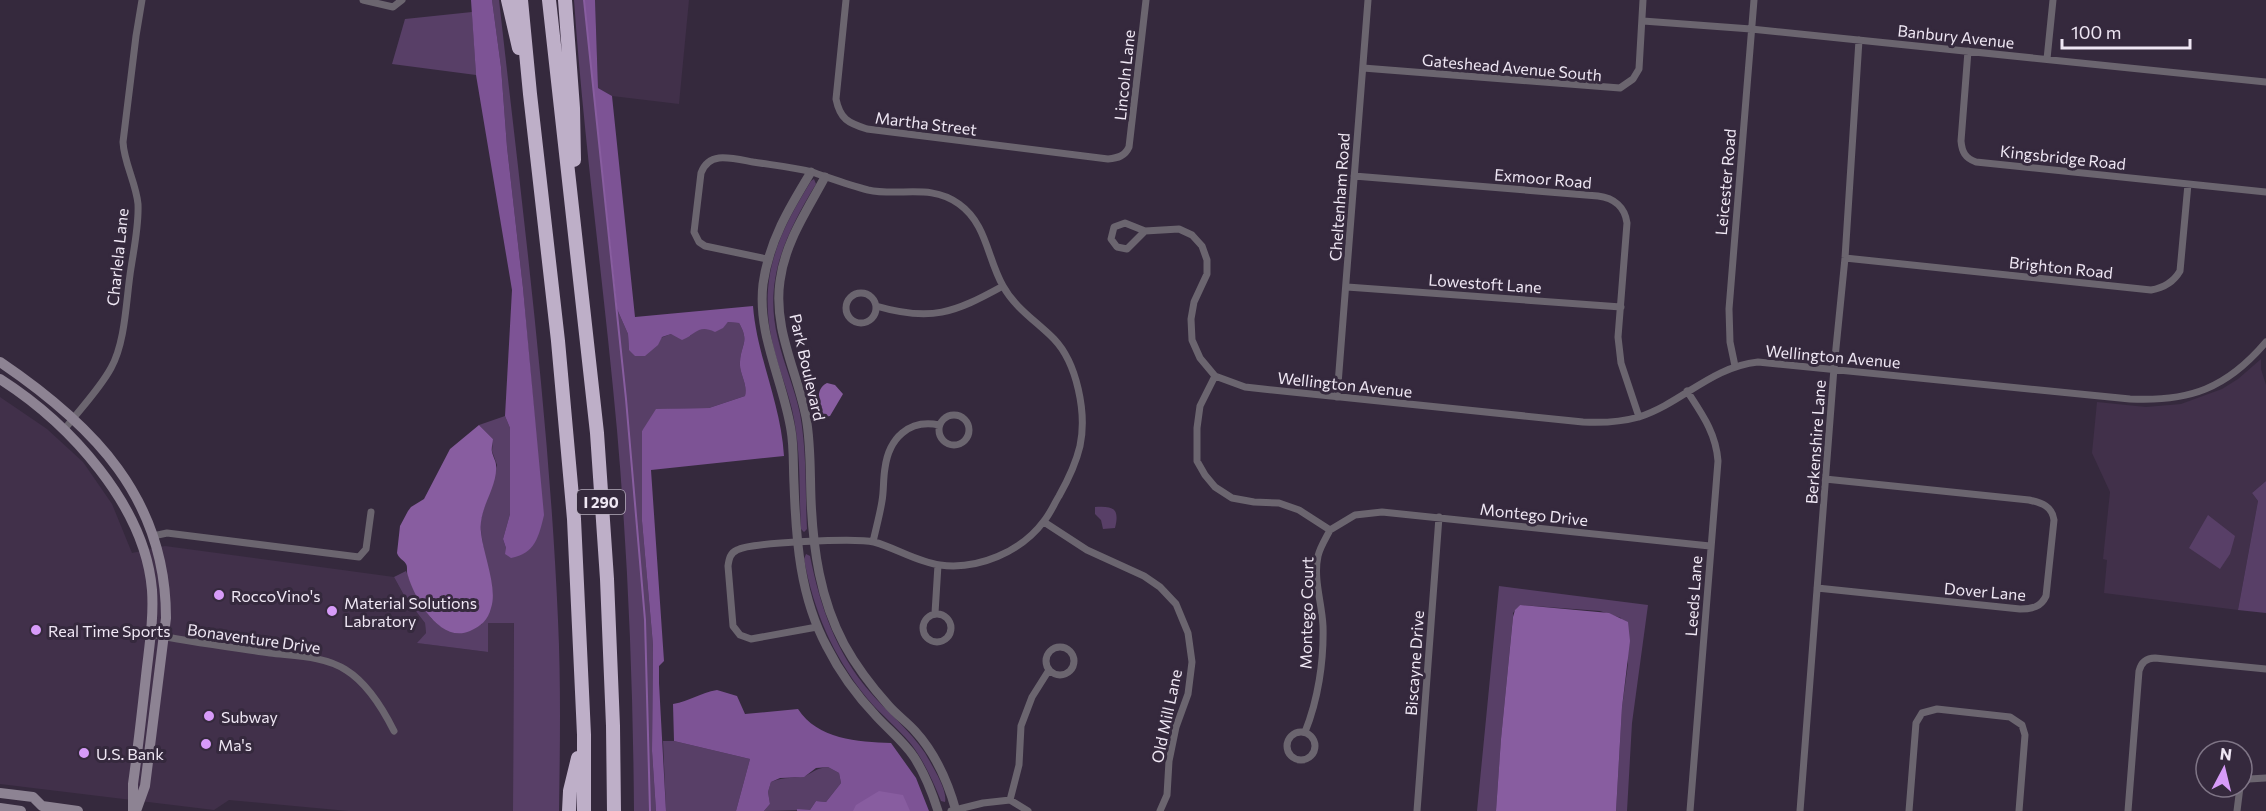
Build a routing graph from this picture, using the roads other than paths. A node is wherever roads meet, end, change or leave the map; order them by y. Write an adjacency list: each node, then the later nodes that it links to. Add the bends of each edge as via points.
1 (142, 0): 45 (street, Charlela Lane, via 123,142 138,204 124,318 111,368)
2 (363, 0): 3 (street, via 393,7)
3 (402, 0)
4 (508, 0): 21 (highway)
5 (521, 0): 21 (highway, I 290)
6 (549, 0): 29 (highway, I 290)
7 (565, 0): 29 (highway, via 573,108)
8 (846, 0): 22 (street, Martha Street, via 836,99 844,120 867,129 1108,159)
9 (1146, 0): 22 (street, Lincoln Lane)
10 (1368, 0): 19 (street, Cheltenham Road)
11 (1643, 0): 14 (street, Gateshead Avenue South)
12 (1754, 0): 15 (street, Leicester Road)
13 (2053, 0): 18 (street)
14 (1643, 21): 15 (street, Banbury Avenue); 19 (street, Gateshead Avenue South, via 1637,75 1620,88)
15 (1751, 29): 16 (street, Banbury Avenue); 38 (street, Leicester Road, via 1729,309)
16 (1860, 40): 17 (street, Banbury Avenue); 30 (street, Berkenshire Lane)
17 (1968, 51): 18 (street, Banbury Avenue); 26 (street, Kingsbridge Road, via 1961,141 1968,159)
18 (2047, 59): 20 (street, Banbury Avenue)
19 (1363, 68): 24 (street, Cheltenham Road)
20 (2266, 82)
21 (530, 94): 68 (highway, I 290, via 574,519)
22 (1127, 152)
23 (811, 172): 25 (street); 31 (street, Park Boulevard, via 781,221); 31 (street, via 730,158 704,165 694,232 699,242)
24 (1354, 176): 33 (street, Cheltenham Road); 35 (street, Exmoor Road, via 1611,199 1622,208 1628,223)
25 (825, 177): 32 (street, via 870,190 929,191 960,205 981,228); 54 (street, Park Boulevard, via 789,244 779,302 783,338 806,418)
26 (2188, 184): 27 (street, Kingsbridge Road); 30 (street, Brighton Road, via 2180,272 2160,289)
27 (2266, 192)
28 (1145, 231): 28 (street, via 1121,223 1114,227 1111,239 1117,247 1127,249); 40 (street, via 1179,229 1202,246 1207,274 1194,302 1192,340)
29 (576, 249): 79 (highway, I 290, via 597,433)
30 (1845, 258): 39 (street, Berkenshire Lane)
31 (767, 259): 56 (street, Park Boulevard, via 764,330 791,434)
32 (1003, 286): 34 (street, via 973,302 937,314 898,312); 51 (street, via 1024,313 1055,340 1081,395 1080,446 1071,474)
33 (1347, 287): 35 (street, Lowestoft Lane); 43 (street, Cheltenham Road)
34 (876, 306): 34 (street, via 868,294 859,293 848,302 847,311 852,320 862,323 871,319)
35 (1620, 307): 44 (street, Exmoor Road, via 1619,350)
36 (2266, 342): 39 (street, Wellington Avenue, via 2246,364 2219,384 2188,396 2153,400)
37 (0, 362): 45 (main road)
38 (1735, 366): 39 (street, Wellington Avenue, via 1758,362); 42 (street, Wellington Avenue)
39 (1834, 368): 48 (street, Berkenshire Lane)
40 (1215, 376): 43 (street, Wellington Avenue, via 1245,387); 52 (street, via 1200,406 1197,428 1197,461 1205,475 1232,498 1279,503 1299,510)
41 (0, 379): 47 (main road)
42 (1687, 391): 44 (street, Wellington Avenue); 57 (street, Leeds Lane, via 1707,421 1717,447)
43 (1337, 397): 44 (street, Wellington Avenue, via 1583,422)
44 (1639, 417)
45 (73, 419): 47 (street, Charlela Lane); 53 (main road, via 122,473)
46 (939, 425): 46 (street, via 939,434 950,444 964,441 969,433 960,416 945,417); 55 (street, via 918,424 894,441 888,452)
47 (64, 430): 62 (main road, via 108,481 136,532 151,582)
48 (1825, 479): 59 (street, Berkenshire Lane); 59 (street, Dover Lane, via 2029,500 2049,507 2054,520 2046,596 2034,608)
49 (371, 512): 53 (street, via 366,549 359,557 167,533)
50 (1439, 517): 52 (street, Montego Drive, via 1382,512 1355,515); 57 (street, Montego Drive); 83 (street, Biscayne Drive)
51 (1044, 522): 58 (street, via 1004,554 985,562); 82 (street, Old Mill Lane, via 1087,550 1160,587 1176,604 1188,633 1192,662 1188,694 1176,727 1168,761 1167,795)
52 (1330, 530): 67 (street, Montego Court, via 1318,555 1322,650 1317,689)
53 (153, 536): 63 (main road, via 165,594)
54 (814, 542): 55 (street); 56 (street); 73 (street, Park Boulevard, via 826,600 843,643 877,692 929,749 940,767)
55 (873, 542): 58 (street)
56 (796, 543): 61 (street, Park Boulevard); 61 (street, via 740,548 730,556 733,626 740,635 751,639)
57 (1710, 546): 84 (street, Leeds Lane)
58 (938, 565): 60 (street)
59 (1817, 588): 85 (street, Berkenshire Lane)
60 (935, 613): 60 (street, via 924,620 922,629 926,638 939,642 948,637 951,623)
61 (817, 627): 80 (street, Park Boulevard, via 866,705 914,757)
62 (151, 634): 63 (street, Bonaventure Drive); 76 (main road, via 133,784)
63 (165, 637): 66 (street, Bonaventure Drive, via 304,657 345,669 385,712); 76 (main road, via 145,786)
64 (2266, 669): 88 (street, via 2155,658 2142,663)
65 (1049, 670): 65 (street, via 1060,676 1069,673 1075,661 1071,652 1063,647 1050,652 1046,661); 70 (street, via 1032,697 1021,726 1019,765)
66 (394, 731)
67 (1305, 732): 67 (street, Montego Court, via 1288,739 1289,753 1296,759 1309,757 1314,750 1314,741)
68 (584, 735): 77 (highway); 78 (highway, I 290)
69 (0, 793): 72 (main road, via 33,797)
70 (1010, 800): 73 (street); 81 (street)
71 (0, 808): 74 (main road)
72 (39, 809): 75 (main road)
73 (954, 810)
74 (21, 811)
75 (78, 811)
76 (135, 811)
77 (569, 811)
78 (584, 811)
79 (614, 811)
80 (938, 811)
81 (1028, 811)
82 (1160, 811)
83 (1417, 811)
84 (1690, 811)
85 (1800, 811)
86 (1909, 811): 87 (street, via 1916,723 1922,713 1937,709 2010,717 2022,725 2025,735)
87 (2019, 811)
88 (2128, 811)

